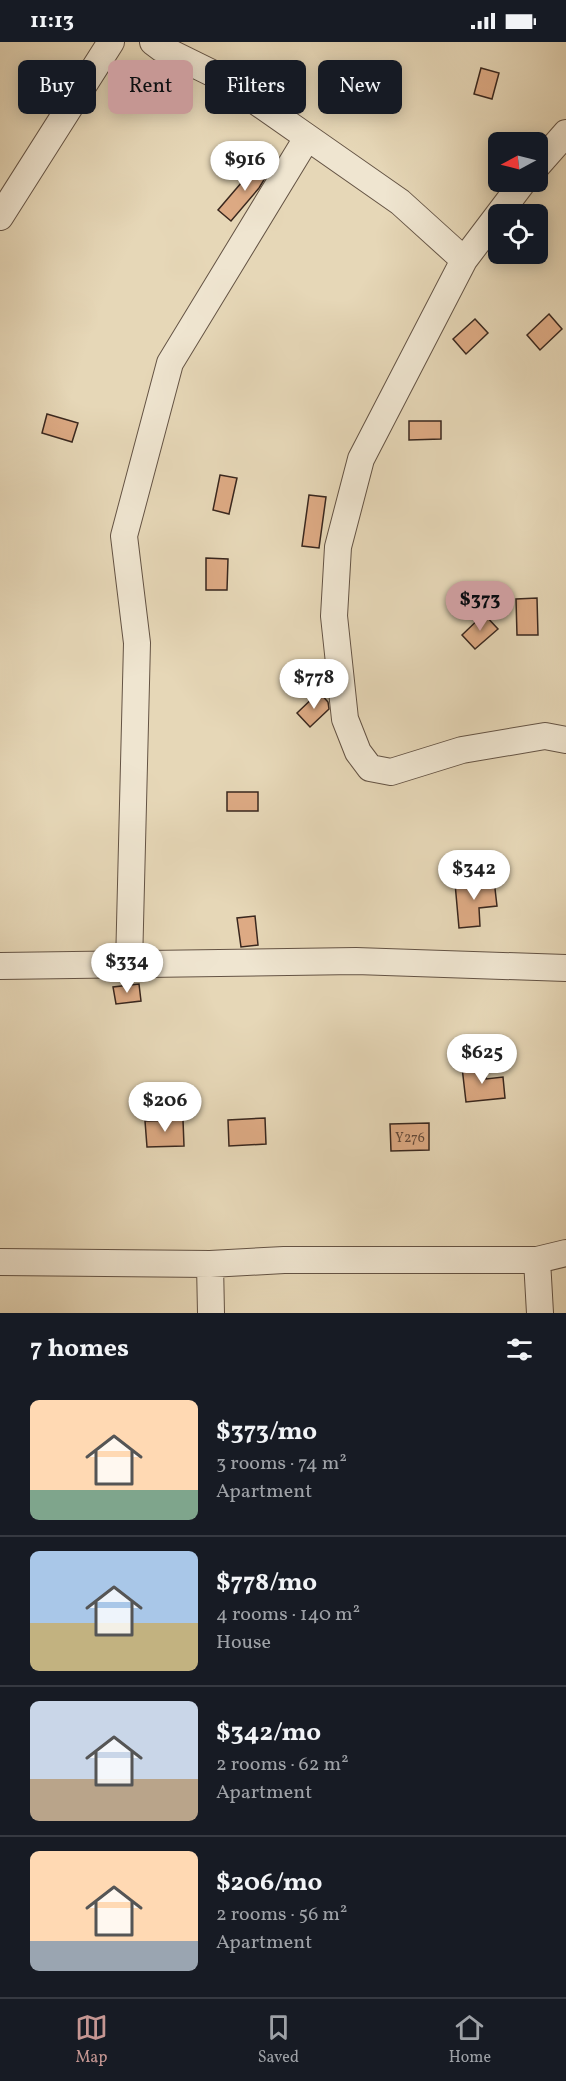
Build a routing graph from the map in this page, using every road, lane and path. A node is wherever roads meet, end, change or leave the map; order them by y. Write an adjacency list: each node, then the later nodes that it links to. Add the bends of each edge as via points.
1 (111, 42): 7 (street)
2 (153, 42): 4 (street, via 224,79)
3 (566, 133): 5 (street)
4 (308, 138): 8 (street, via 400,201); 10 (street, via 171,363 124,536 137,643)
5 (548, 153)
6 (515, 192): 8 (street)
7 (0, 218)
8 (464, 260): 9 (street, via 361,459 338,547 334,616 345,719 358,752 370,768 391,772 462,750 545,736)
9 (566, 740)
10 (129, 965): 11 (street); 12 (street, via 356,962)
11 (0, 966)
12 (566, 968)
13 (566, 1253): 14 (street)
14 (537, 1260): 16 (street, via 284,1260); 18 (street)
15 (0, 1262): 16 (street)
16 (210, 1264): 17 (street)
17 (212, 1313)
18 (540, 1313)

